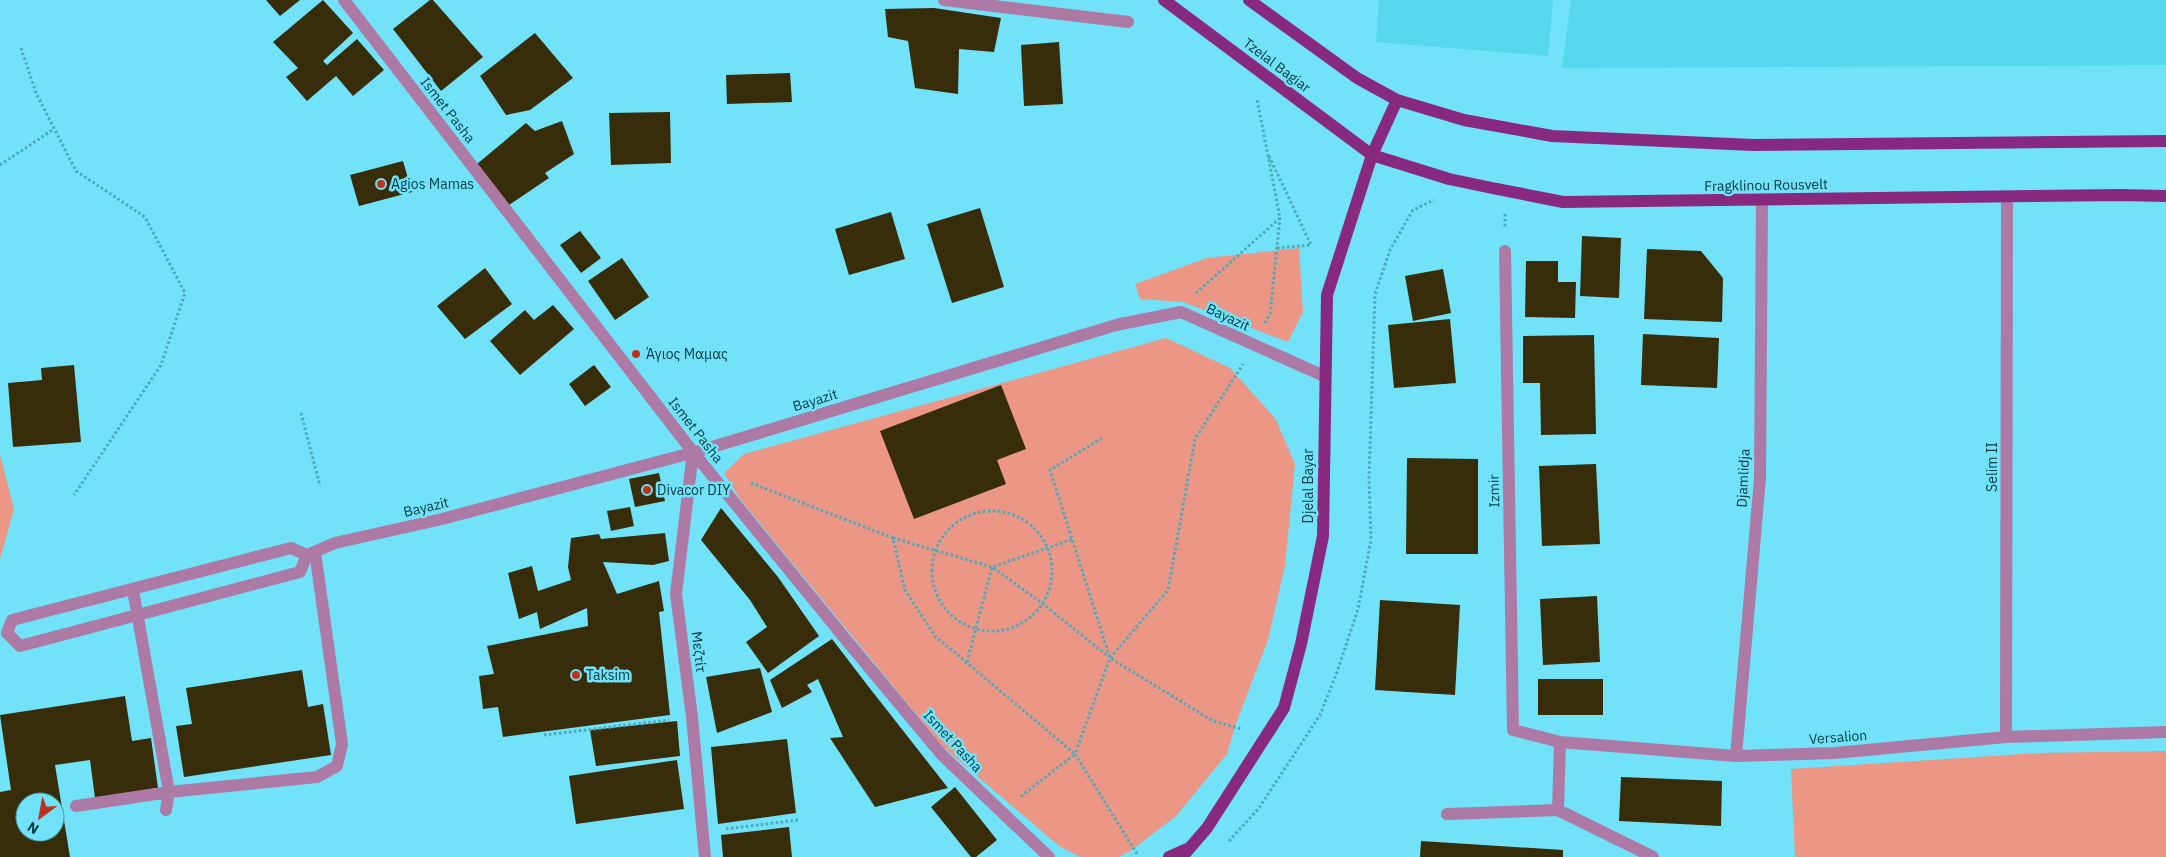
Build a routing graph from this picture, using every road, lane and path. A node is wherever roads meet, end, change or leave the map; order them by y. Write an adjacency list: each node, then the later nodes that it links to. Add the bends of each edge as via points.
1 (344, 0): 27 (street, Ismet Pasha)
2 (944, 0): 5 (street)
3 (1164, 0): 12 (main road, Tzelal Bagiar)
4 (1249, 0): 8 (main road, via 1357,78)
5 (1128, 22)
6 (21, 48): 9 (path, via 36,93)
7 (1255, 90): 11 (path)
8 (1397, 100): 10 (main road, via 1464,120 1552,136 1753,145); 12 (main road, Djelal Bayar)
9 (54, 129): 13 (path); 30 (path, via 76,171 145,216 185,292 161,364)
10 (2166, 141)
11 (1267, 150): 18 (path); 19 (path, via 1312,245)
12 (1372, 155): 17 (main road, Fragklinou Rousvelt, via 1449,179 1563,202); 24 (main road, Djelal Bayar, via 1327,295)
13 (0, 165)
14 (2166, 196): 16 (main road, Fragklinou Rousvelt)
15 (1438, 198): 61 (path, via 1413,210 1390,250 1375,294 1369,478 1371,540 1358,609 1320,715 1259,808)
16 (2007, 198): 17 (main road, Fragklinou Rousvelt); 49 (street, Selim II)
17 (1762, 200): 52 (street, Djamlidja, via 1760,478)
18 (1280, 218): 19 (path); 21 (path, via 1197,291)
19 (1277, 248): 22 (path, via 1270,314)
20 (1505, 251): 45 (street, Izmir)
21 (1181, 312): 24 (street, Bayazit); 27 (street, Bayazit, via 1116,325)
22 (1263, 328)
23 (1246, 359): 42 (path, via 1195,439 1168,590)
24 (1324, 376): 62 (main road, Djelal Bayar, via 1323,536 1284,708 1207,828)
25 (301, 413): 29 (path)
26 (1102, 438): 32 (path, via 1050,470)
27 (693, 452): 35 (street, Bayazit, via 442,519 335,543); 44 (street, Μεζτίτ, via 676,594); 65 (street, Ismet Pasha, via 942,755)
28 (747, 481): 31 (path)
29 (320, 486)
30 (74, 495)
31 (893, 538): 34 (path); 43 (path, via 905,590 935,636)
32 (1073, 539): 33 (path); 42 (path)
33 (1048, 548): 34 (path, via 1037,530 1020,517 1000,510 979,511 960,519 944,532); 36 (path); 38 (path, via 1052,566 1051,585)
34 (934, 551): 36 (path); 40 (path, via 931,571 934,590 950,614)
35 (311, 554): 37 (street, via 291,548); 39 (street, via 300,572); 53 (street, via 342,744 337,766 317,777)
36 (992, 567): 38 (path); 40 (path)
37 (133, 590): 39 (street); 41 (street, via 12,620)
38 (1043, 604): 40 (path, via 1014,628 994,632); 42 (path)
39 (138, 615): 41 (street, via 20,646); 53 (street)
40 (975, 629): 43 (path)
41 (3, 634)
42 (1110, 658): 46 (path, via 1213,721); 51 (path)
43 (967, 662): 51 (path)
44 (692, 717): 48 (path); 60 (street, Μεζτίτ)
45 (1514, 730): 50 (street, Versalion)
46 (1248, 731)
47 (2166, 732): 49 (street, Versalion)
48 (544, 735)
49 (2006, 737): 52 (street, Versalion, via 1834,753)
50 (1560, 742): 52 (street, Versalion); 57 (street)
51 (1075, 754): 54 (path); 63 (path)
52 (1736, 756)
53 (169, 792): 55 (street); 56 (street)
54 (1018, 798)
55 (76, 806)
56 (166, 810)
57 (1558, 810): 58 (street); 67 (street)
58 (1447, 814)
59 (798, 820): 60 (path)
60 (704, 832): 64 (street, Μεζτίτ)
61 (1228, 843)
62 (1185, 853): 66 (main road, Djelal Bayar)
63 (1137, 854)
64 (705, 857)
65 (1049, 857)
66 (1169, 857)
67 (1653, 857)

